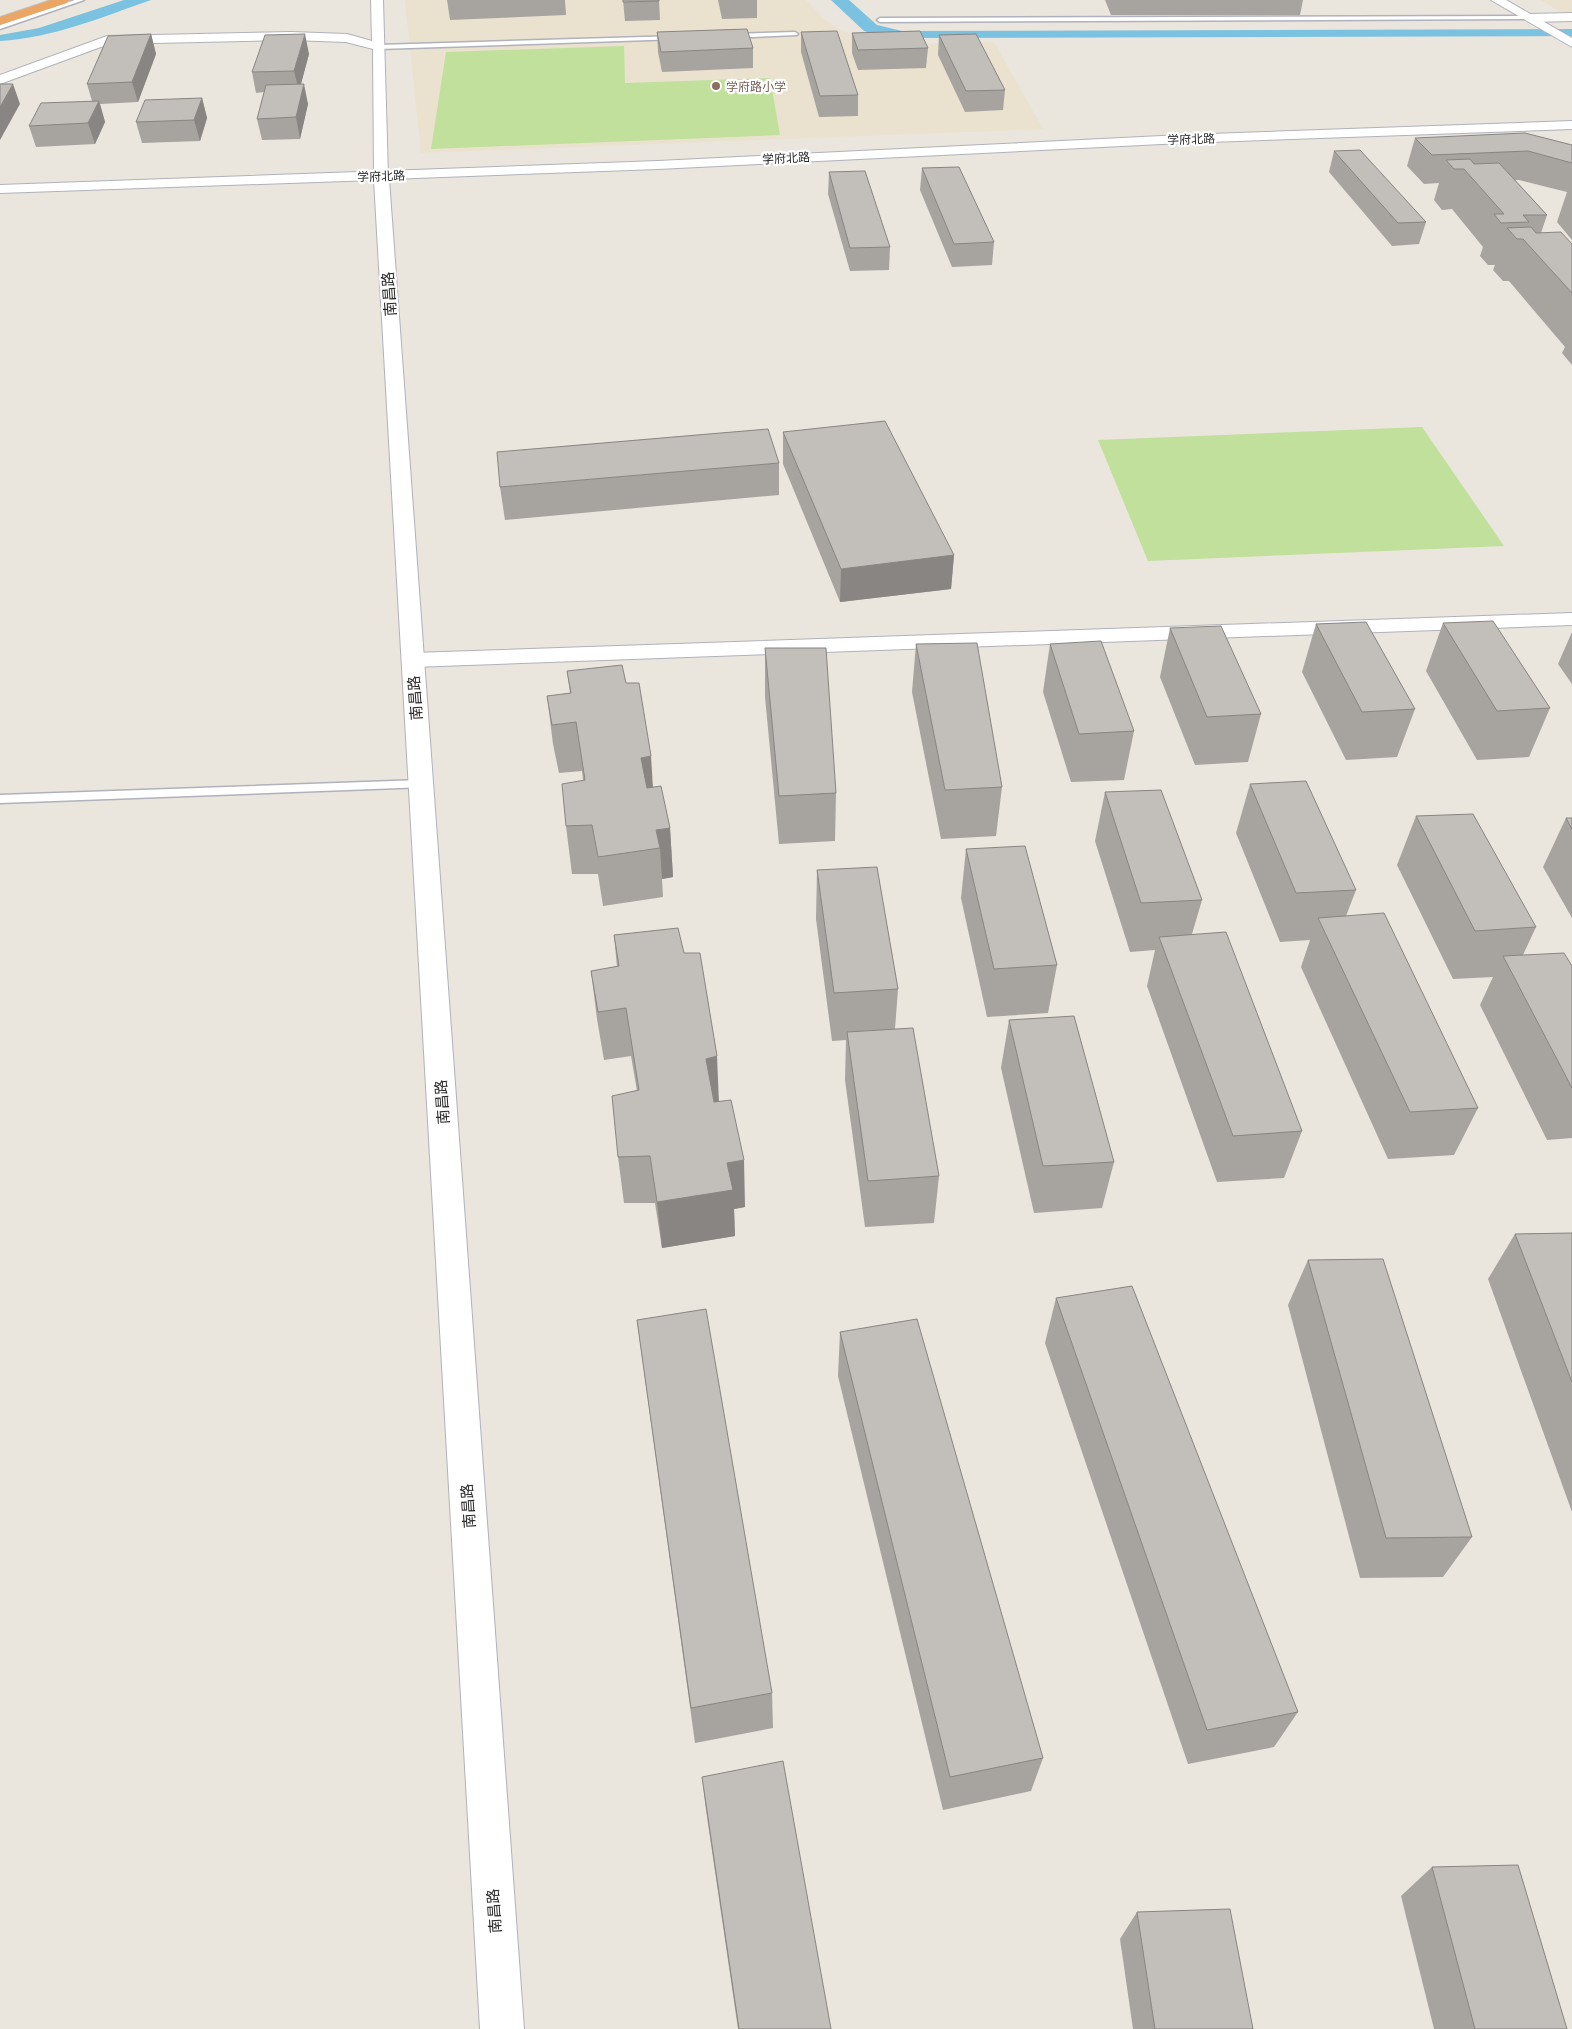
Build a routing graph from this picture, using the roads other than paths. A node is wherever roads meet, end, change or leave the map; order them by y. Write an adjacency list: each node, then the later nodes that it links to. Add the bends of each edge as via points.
1 (63, 0): 8 (highway)
2 (81, 0): 9 (lane)
3 (377, 0): 14 (street, 南昌路)
4 (1497, 0): 7 (street)
5 (1572, 17): 7 (street)
6 (880, 20): 7 (lane)
7 (1534, 21): 13 (street)
8 (0, 22)
9 (0, 27)
10 (795, 34): 11 (lane)
11 (726, 36)
12 (686, 38): 14 (lane)
13 (1571, 42)
14 (379, 47): 15 (street, via 347,38 291,36 107,40); 20 (street, 南昌路)
15 (0, 80)
16 (1572, 116): 18 (street)
17 (1572, 126): 18 (street, 学府北路)
18 (1517, 127): 19 (street); 20 (street, 学府北路)
19 (1572, 132)
20 (381, 176): 21 (street, 学府北路); 23 (street, 南昌路)
21 (0, 189)
22 (1572, 620): 23 (street)
23 (413, 660): 24 (street, 南昌路)
24 (421, 784): 25 (lane); 26 (street, 南昌路)
25 (0, 798)
26 (502, 2029)

